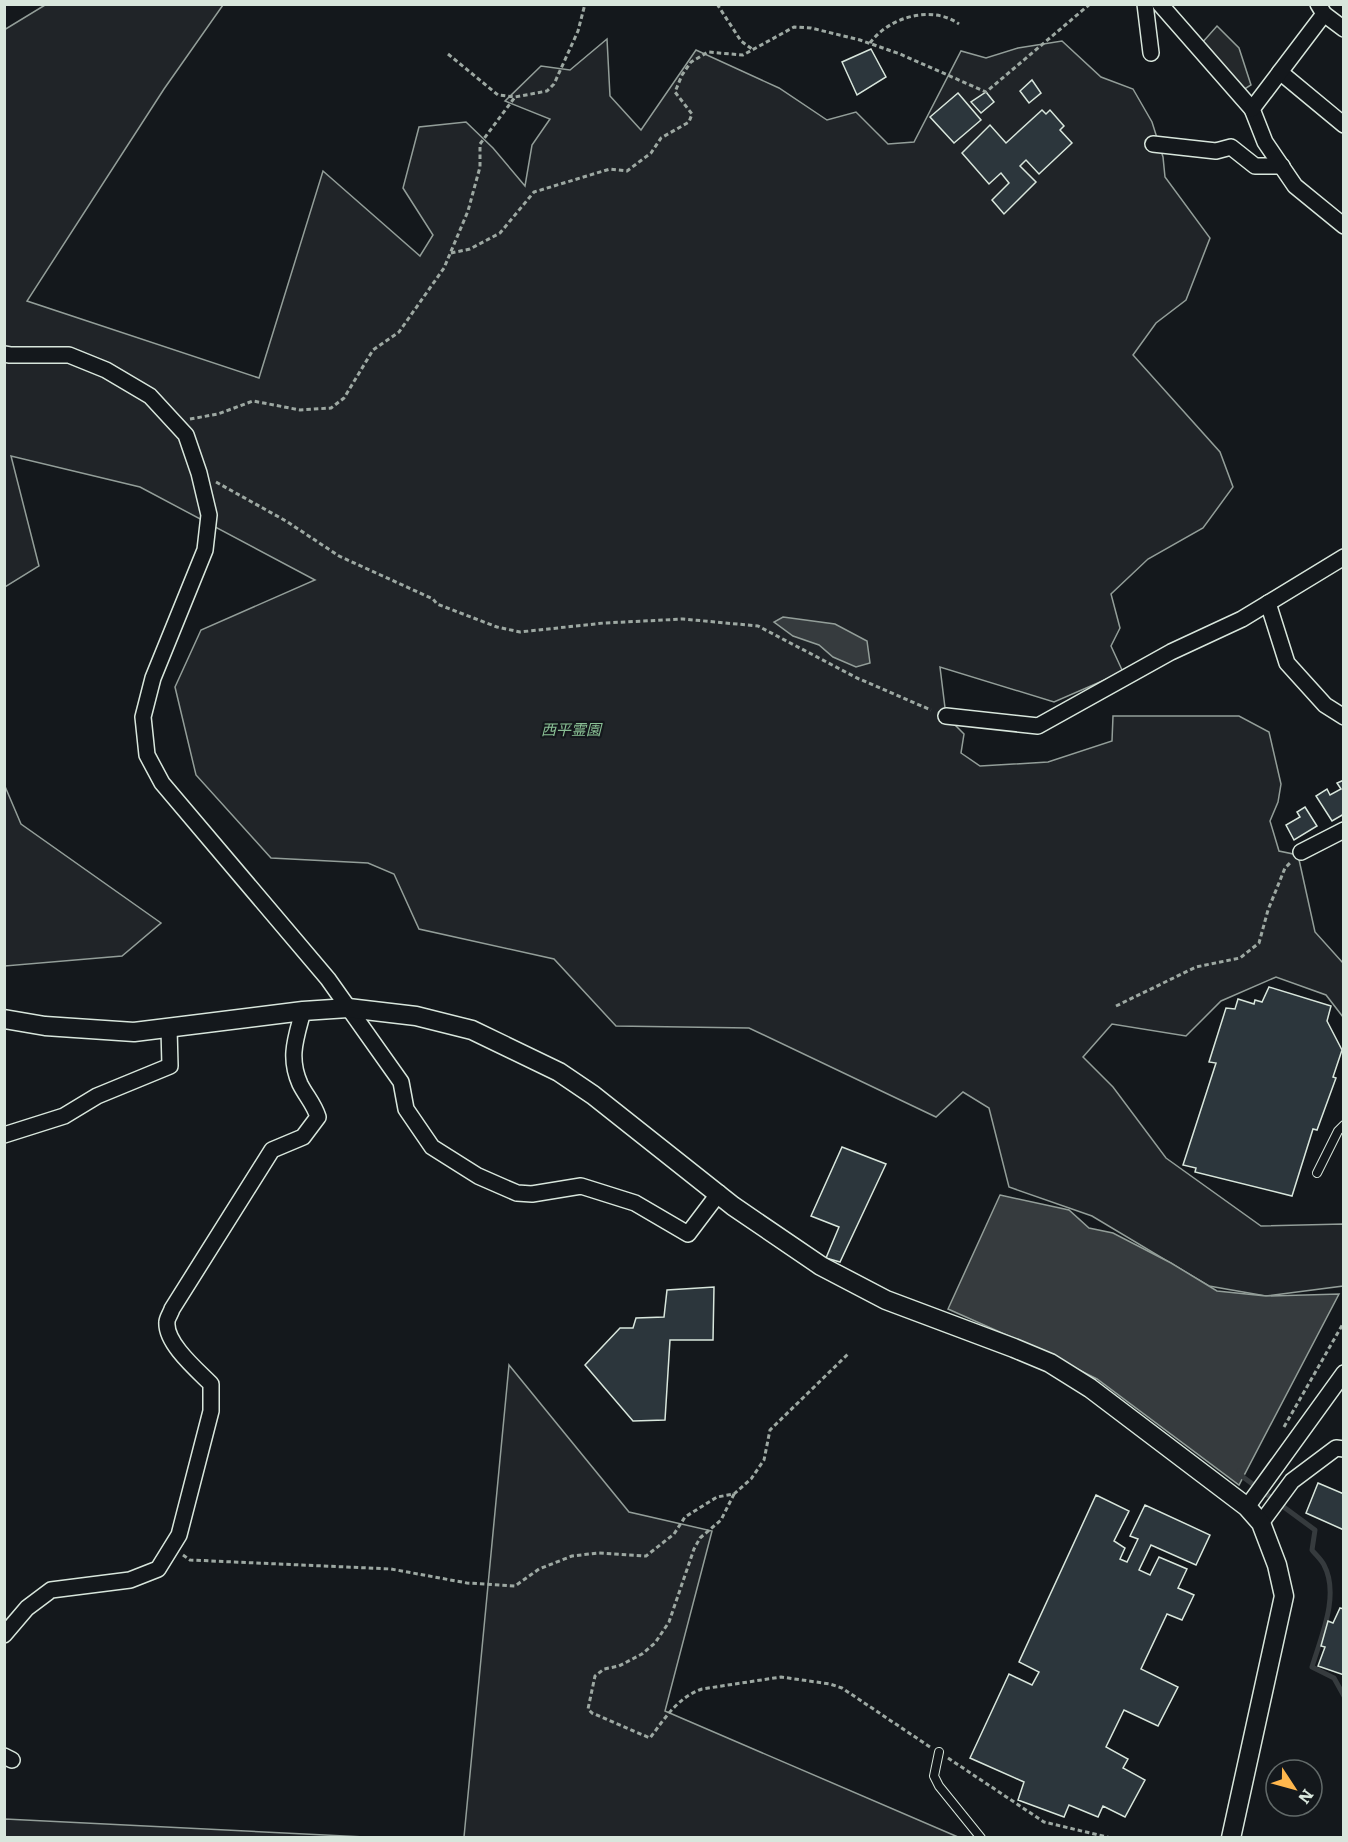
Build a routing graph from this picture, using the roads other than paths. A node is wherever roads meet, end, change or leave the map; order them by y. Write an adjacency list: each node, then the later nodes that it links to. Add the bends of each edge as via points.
1 (1145, 4): 5 (street)
2 (1170, 8): 7 (street)
3 (1321, 9): 4 (street); 6 (street)
4 (1344, 29)
5 (1151, 53)
6 (1280, 72): 7 (street); 8 (street)
7 (1252, 109): 10 (street, via 1265,142)
8 (1344, 125)
9 (1153, 144): 10 (street, via 1216,151 1232,147 1255,166)
10 (1282, 166): 11 (street, via 1295,186)
11 (1344, 226)
12 (4, 354): 19 (street, via 69,356 106,370 150,396 186,435 209,515 205,550 153,678 143,717 147,755 162,783 328,979)
13 (1344, 557): 14 (street)
14 (1268, 603): 15 (street, via 1038,726); 16 (street, via 1287,663 1325,705)
15 (946, 716)
16 (1344, 717)
17 (1344, 830): 18 (street)
18 (1300, 852)
19 (348, 1008): 20 (street); 26 (street, via 416,1016 472,1030 538,1060 593,1095); 26 (street, via 401,1082 406,1108 432,1147 478,1176 517,1193 581,1186 635,1203 688,1234)
20 (303, 1011): 22 (street); 31 (street, via 293,1052 295,1070 318,1117 303,1137 272,1150 167,1322 177,1349 211,1384 212,1411 179,1535 158,1569 130,1580 51,1590 27,1608)
21 (4, 1019): 22 (street, via 81,1030 134,1032)
22 (169, 1028): 24 (street, via 170,1066 97,1096 64,1116)
23 (1344, 1125): 25 (lane)
24 (4, 1135)
25 (1317, 1173)
26 (719, 1193): 29 (street, via 821,1266 886,1300 1050,1363)
27 (1344, 1373): 29 (street)
28 (1344, 1449): 30 (street, via 1336,1448 1292,1481)
29 (1247, 1507): 30 (street)
30 (1261, 1523): 34 (street, via 1284,1596)
31 (4, 1635)
32 (939, 1752): 33 (lane, via 934,1776)
33 (981, 1838)
34 (1231, 1838)

